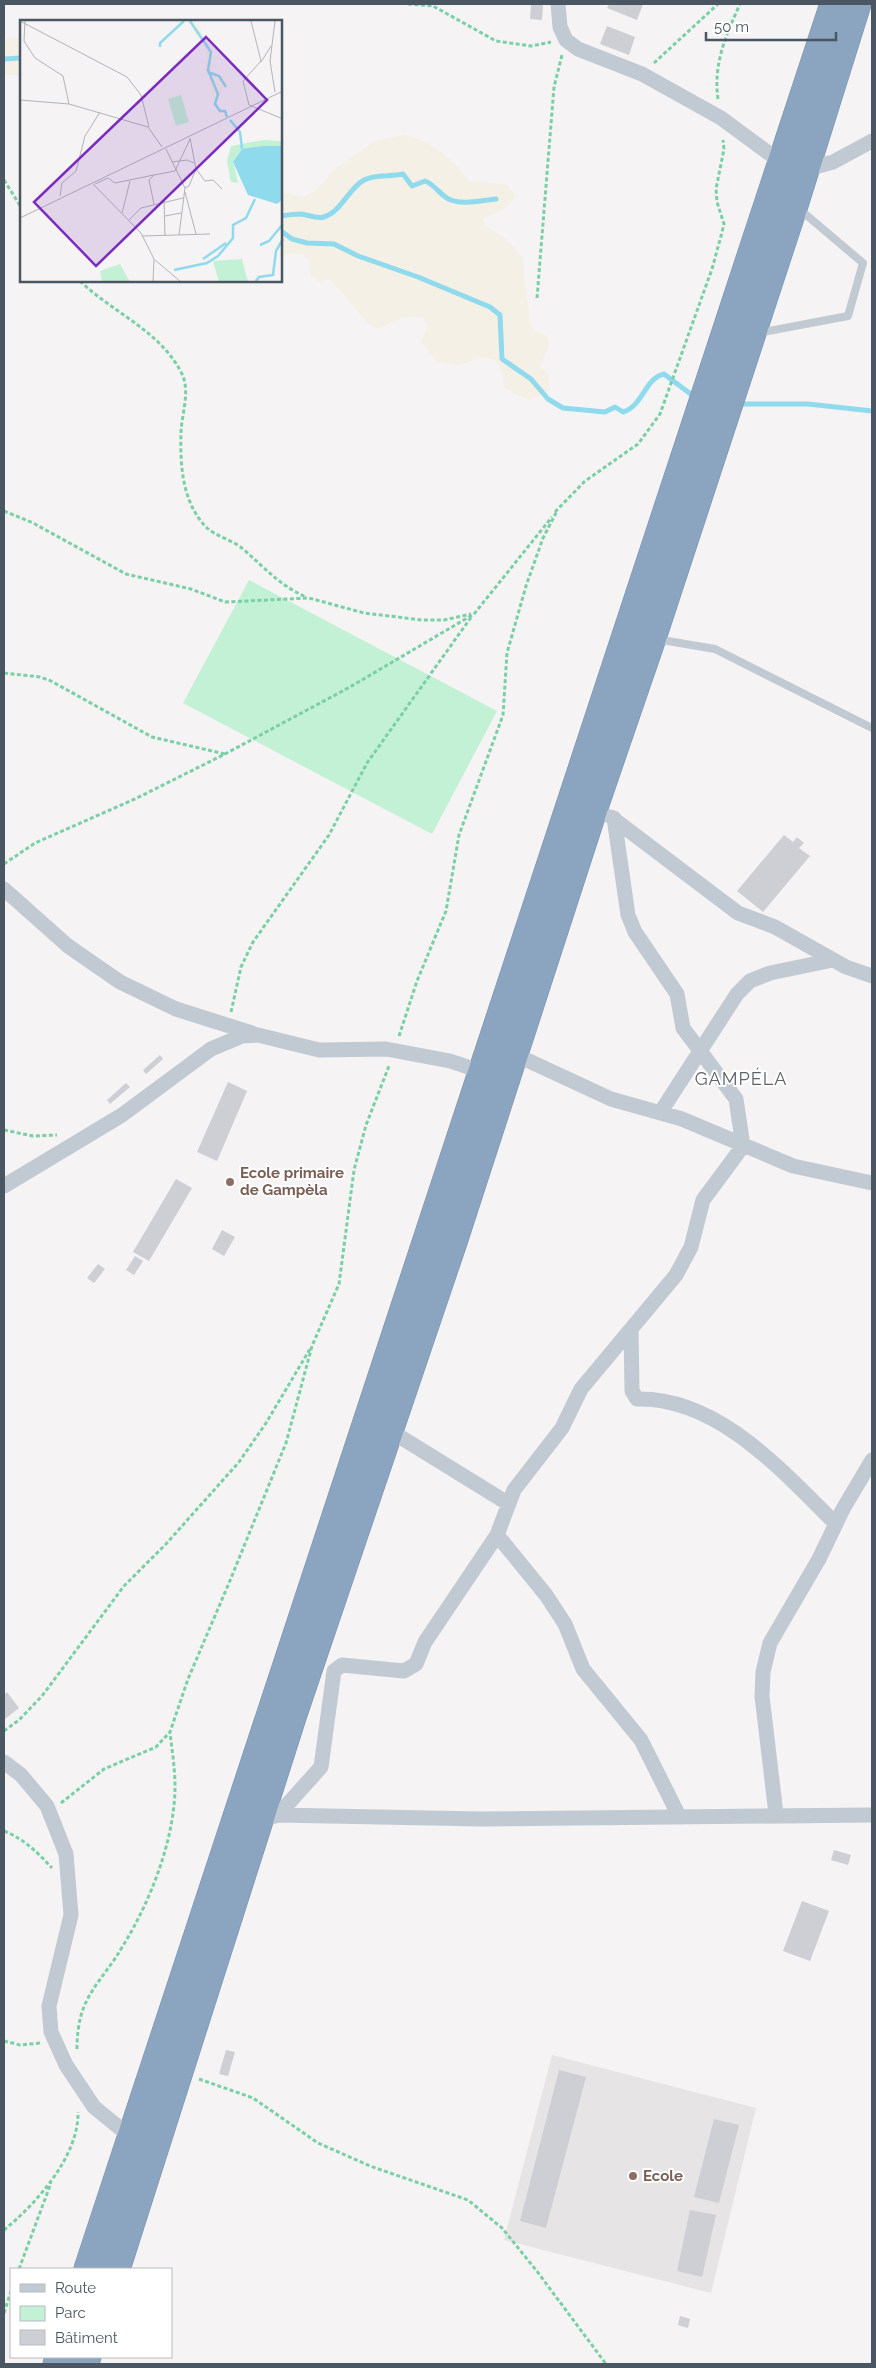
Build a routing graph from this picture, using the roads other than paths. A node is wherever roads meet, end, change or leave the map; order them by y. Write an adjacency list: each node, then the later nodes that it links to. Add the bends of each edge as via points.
1 (558, 4): 5 (street, via 560,27 566,40 578,49 642,74 721,118)
2 (834, 4): 5 (highway)
3 (857, 4): 5 (highway)
4 (872, 141): 5 (street, via 833,162)
5 (793, 166): 6 (highway)
6 (782, 201): 7 (highway); 7 (lane, via 863,263 848,316); 17 (highway)
7 (752, 334): 8 (highway)
8 (652, 638): 9 (lane, via 715,649); 10 (highway)
9 (872, 728)
10 (604, 813): 12 (street, via 738,913 775,926); 15 (street, via 628,915 635,932 677,994 683,1028); 16 (highway)
11 (4, 890): 14 (street, via 68,946 120,982 176,1009)
12 (833, 960): 13 (street); 15 (street, via 770,973 750,981 736,994)
13 (872, 976)
14 (258, 1035): 17 (street, via 319,1050 386,1048 450,1061); 21 (street, via 242,1036 211,1050 122,1115)
15 (700, 1052): 18 (street); 19 (street, via 736,1099)
16 (514, 1054): 18 (street, via 610,1099); 23 (highway)
17 (483, 1072): 33 (highway)
18 (660, 1113): 19 (street, via 682,1119)
19 (743, 1146): 20 (street, via 793,1166); 22 (street, via 703,1200 691,1247 676,1275)
20 (872, 1183)
21 (4, 1186)
22 (631, 1329): 25 (street, via 581,1389 562,1428 514,1490); 26 (street, via 632,1391 636,1399 680,1403 715,1420 768,1456)
23 (389, 1430): 25 (street); 32 (highway, via 293,1714)
24 (872, 1460): 26 (street)
25 (509, 1504): 27 (street)
26 (836, 1524): 29 (street, via 770,1643 763,1672 762,1696)
27 (497, 1535): 31 (street, via 546,1595 565,1624 583,1669 641,1740); 32 (street, via 425,1642 416,1664 404,1671 342,1665 334,1671 321,1767)
28 (4, 1762): 33 (street, via 21,1775 47,1806 66,1854 71,1915 49,2006 52,2032 66,2065 94,2107)
29 (776, 1814): 30 (street); 31 (street)
30 (872, 1815)
31 (679, 1816): 32 (street, via 480,1819)
32 (269, 1817): 35 (highway, via 178,2074)
33 (132, 2138): 34 (highway)
34 (88, 2268)
35 (116, 2268)

